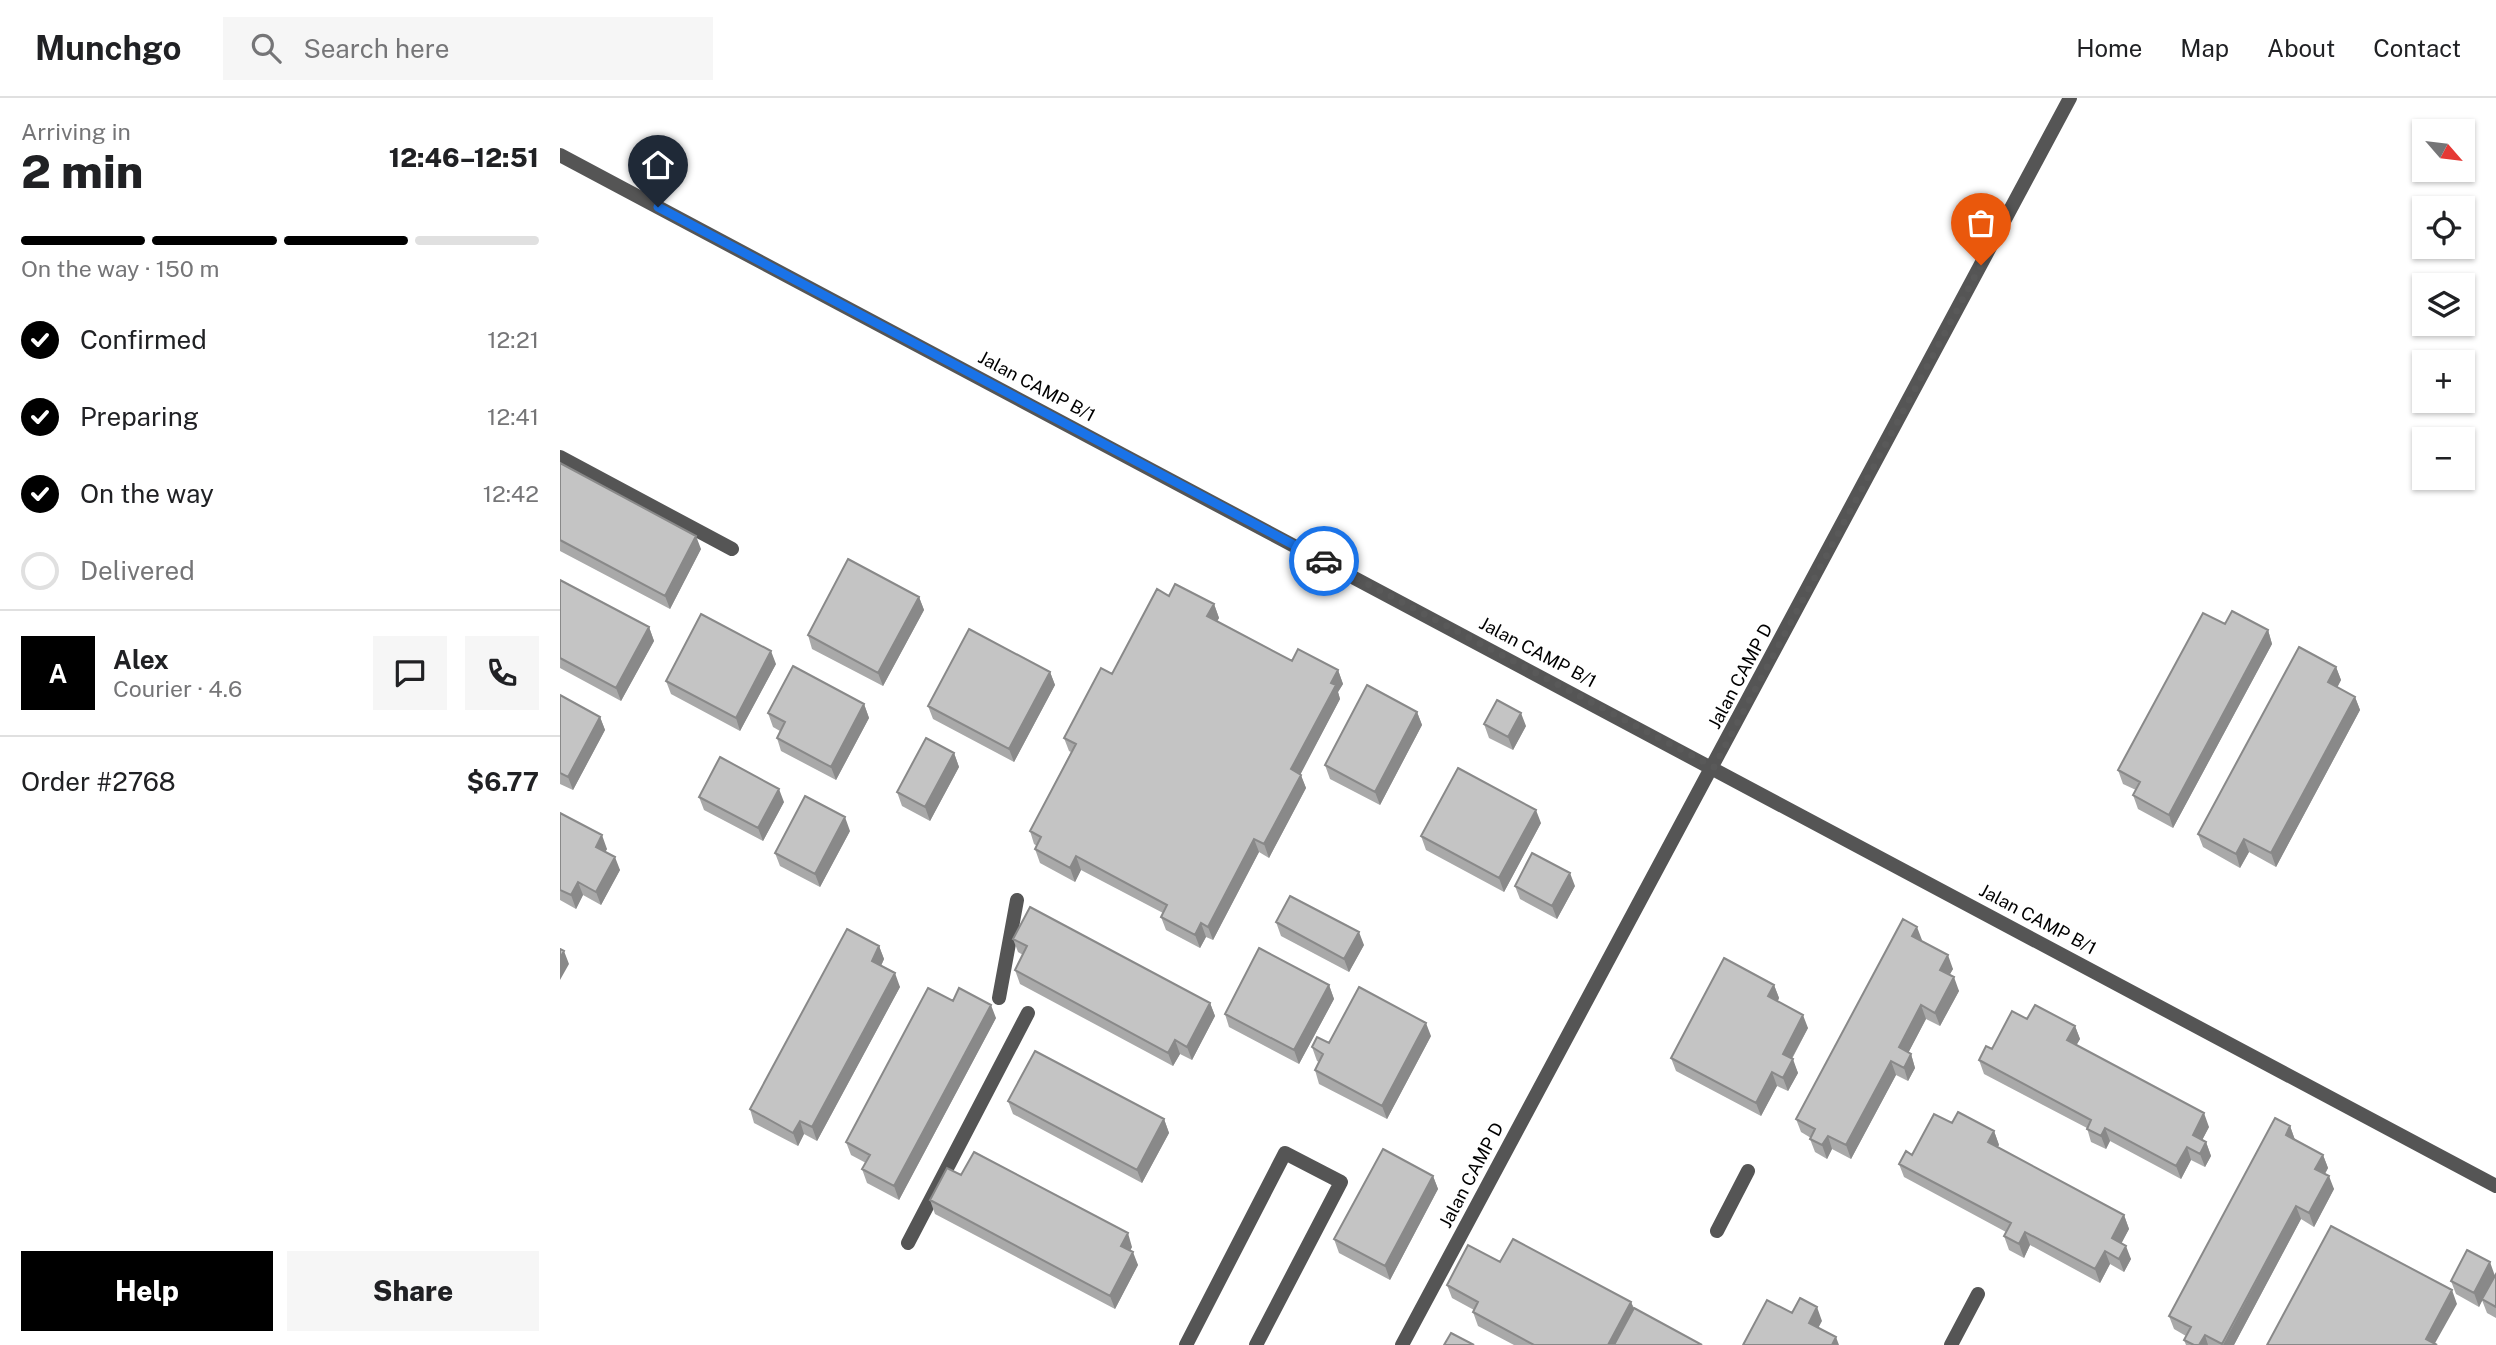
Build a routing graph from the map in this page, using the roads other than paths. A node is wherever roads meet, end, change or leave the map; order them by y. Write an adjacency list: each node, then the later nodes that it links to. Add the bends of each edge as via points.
1 (2070, 98): 5 (street, Jalan CAMP D)
2 (560, 155): 5 (street, Jalan CAMP B/1)
3 (560, 457): 4 (street)
4 (732, 549)
5 (1714, 767): 10 (street, Jalan CAMP B/1); 16 (street, Jalan CAMP D)
6 (1017, 900): 7 (street)
7 (999, 998)
8 (1028, 1013): 12 (street)
9 (1748, 1171): 11 (street)
10 (2496, 1186)
11 (1717, 1231)
12 (908, 1243)
13 (1978, 1294): 17 (street)
14 (1186, 1345): 15 (street, via 1286,1153 1340,1182)
15 (1256, 1345)
16 (1402, 1345)
17 (1951, 1345)

